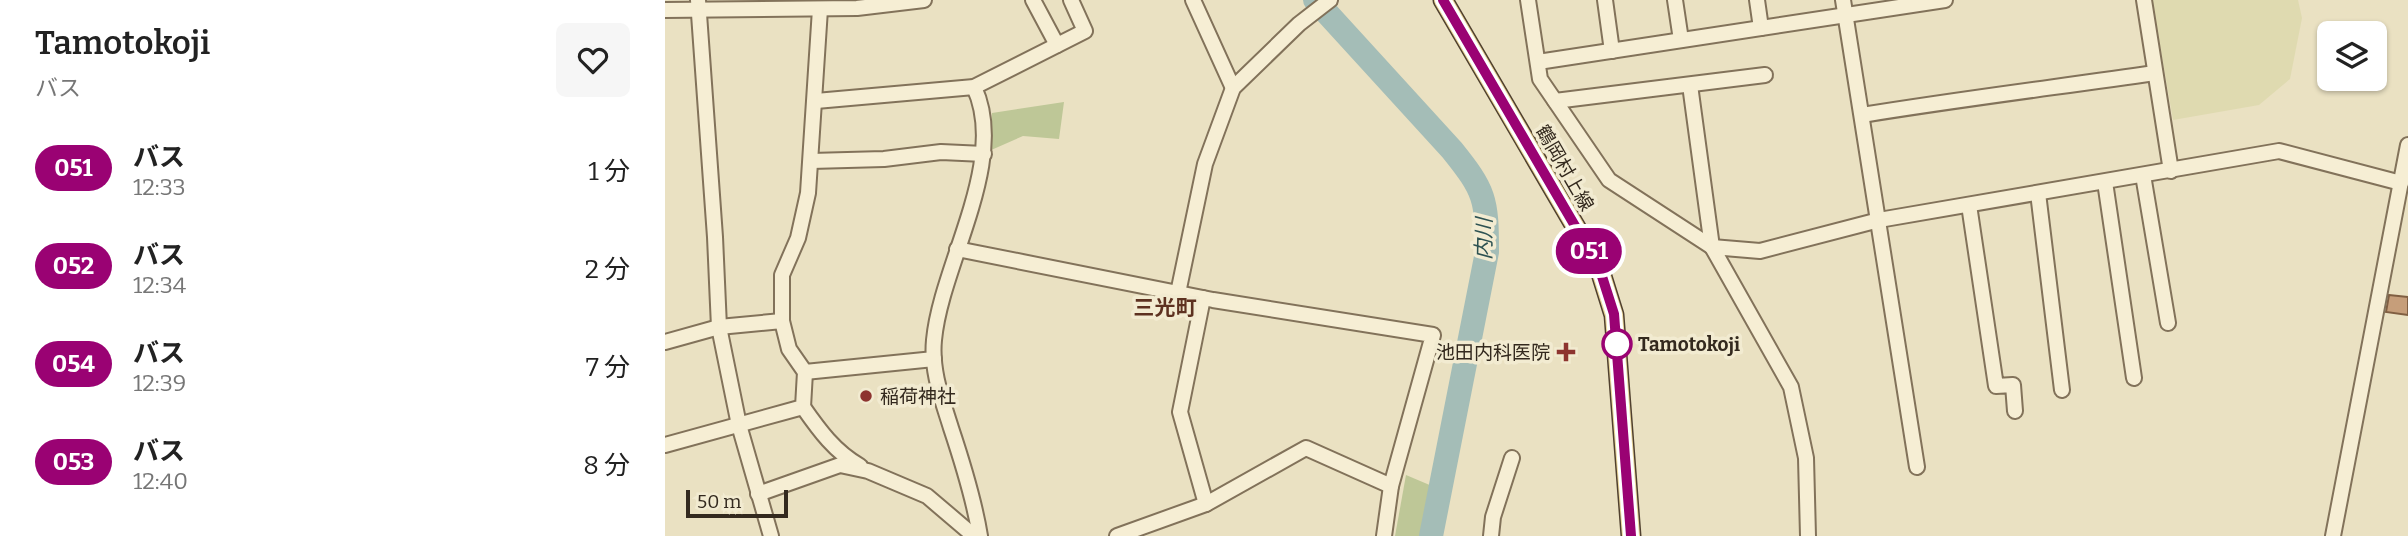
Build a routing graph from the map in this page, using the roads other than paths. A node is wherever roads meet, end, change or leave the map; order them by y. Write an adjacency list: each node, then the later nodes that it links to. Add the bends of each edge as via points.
1 (924, 0): 15 (street)
2 (1033, 0): 21 (street)
3 (1071, 0): 21 (street, via 1085,31)
4 (1193, 0): 28 (street)
5 (1330, 0): 28 (street)
6 (1443, 0): 73 (main road, 鶴岡村上線, via 1599,267 1614,314)
7 (1528, 0): 23 (street)
8 (1605, 0): 22 (street)
9 (1675, 0): 20 (street)
10 (1757, 0): 19 (street)
11 (1843, 0): 18 (street)
12 (1945, 0): 18 (street)
13 (2144, 0): 24 (street)
14 (699, 4): 16 (street); 17 (street); 51 (street)
15 (857, 4): 16 (street)
16 (820, 9): 29 (street)
17 (665, 10)
18 (1846, 15): 19 (street); 31 (street)
19 (1762, 28): 20 (street)
20 (1681, 40): 22 (street)
21 (1057, 45): 27 (street)
22 (1612, 51): 23 (street)
23 (1538, 62): 30 (street, via 1540,79)
24 (2155, 73): 31 (street); 36 (street)
25 (1765, 75): 26 (street)
26 (1690, 85): 30 (street); 45 (street)
27 (974, 87): 29 (street); 33 (street, via 982,103)
28 (1233, 88): 47 (street, via 1205,164)
29 (815, 101): 34 (street)
30 (1555, 101): 45 (street, via 1609,180)
31 (1862, 115): 42 (street)
32 (2408, 145): 35 (street)
33 (984, 154): 34 (street); 46 (street)
34 (811, 160): 49 (street, via 798,238 782,275)
35 (2407, 160): 39 (street)
36 (2171, 171): 37 (street); 39 (street, via 2279,151)
37 (2143, 175): 38 (street); 50 (street)
38 (2105, 182): 40 (street); 55 (street)
39 (2402, 183): 43 (street)
40 (2038, 193): 41 (street); 56 (street)
41 (1969, 205): 42 (street); 58 (street, via 1996,386 2013,385)
42 (1879, 220): 45 (street, via 1760,251); 62 (street)
43 (2392, 231): 44 (street); 75 (street)
44 (2408, 234)
45 (1713, 247): 74 (street, via 1791,387 1806,458)
46 (957, 249): 47 (street); 53 (street, via 934,340)
47 (1178, 293): 48 (street)
48 (1203, 298): 64 (street, via 1433,335); 66 (street, via 1180,412)
49 (782, 321): 51 (street); 54 (street, via 789,349)
50 (2168, 323)
51 (719, 327): 52 (street); 59 (street)
52 (665, 342)
53 (934, 359): 54 (street); 69 (street)
54 (804, 372): 57 (street)
55 (2134, 378)
56 (2062, 390)
57 (803, 407): 59 (street); 63 (street, via 846,458)
58 (2015, 411)
59 (739, 425): 60 (street); 65 (street)
60 (665, 445)
61 (1512, 458): 72 (street)
62 (1917, 467)
63 (867, 471): 65 (street, via 840,465); 68 (street, via 927,496)
64 (1391, 486): 66 (street, via 1306,448); 71 (street)
65 (758, 494): 67 (street)
66 (1206, 504): 70 (street)
67 (771, 536)
68 (974, 536)
69 (980, 536)
70 (1117, 536)
71 (1384, 536)
72 (1491, 536)
73 (1631, 536)
74 (1808, 536)
75 (2333, 536)

